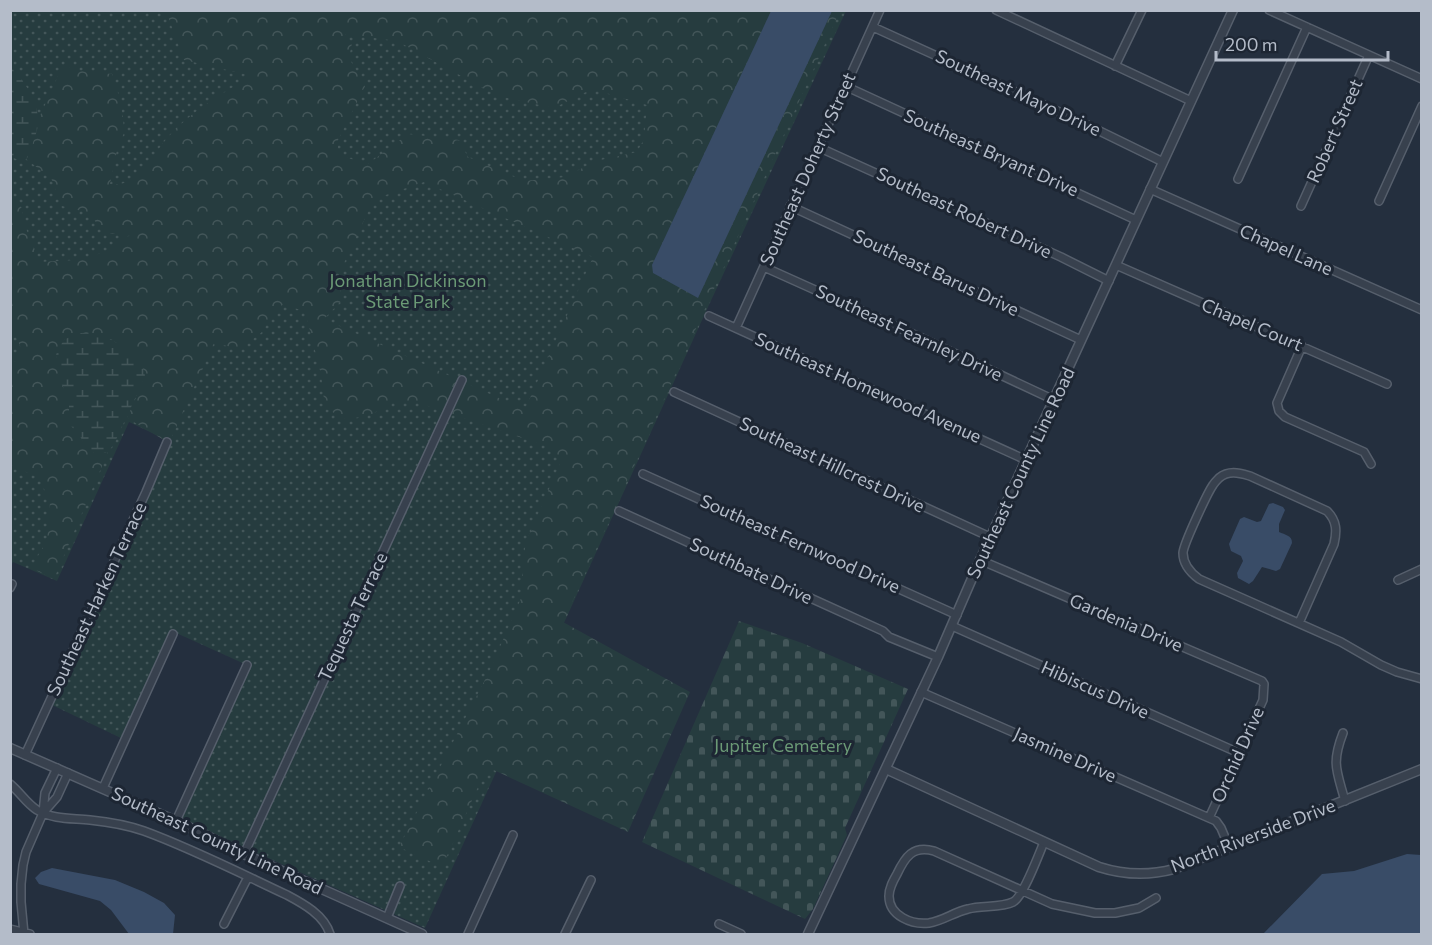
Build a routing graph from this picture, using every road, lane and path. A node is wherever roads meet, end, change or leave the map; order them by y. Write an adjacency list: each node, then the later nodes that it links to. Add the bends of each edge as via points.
1 (880, 10): 6 (street, Southeast Doherty Street)
2 (996, 10): 9 (street)
3 (1142, 10): 9 (street)
4 (1233, 10): 12 (street, Southeast County Line Road)
5 (1269, 10): 7 (street)
6 (873, 27): 11 (street, Southeast Doherty Street); 15 (street, Southeast Mayo Drive)
7 (1307, 27): 8 (street); 16 (street)
8 (1369, 55): 10 (street); 20 (street, Robert Street)
9 (1115, 66): 12 (street)
10 (1422, 78)
11 (845, 86): 14 (street, Southeast Doherty Street); 21 (street, Southeast Bryant Drive)
12 (1191, 101): 15 (street, Southeast County Line Road)
13 (1422, 106): 18 (street)
14 (818, 147): 19 (street, Southeast Doherty Street); 24 (street, Southeast Robert Drive)
15 (1163, 162): 17 (street, Southeast County Line Road)
16 (1238, 179)
17 (1150, 189): 21 (street, Southeast County Line Road); 25 (street, Chapel Lane)
18 (1378, 201)
19 (790, 206): 23 (street, Southeast Doherty Street); 28 (street, Southeast Barus Drive)
20 (1301, 206)
21 (1136, 220): 22 (street, Southeast County Line Road)
22 (1116, 265): 24 (street, Southeast County Line Road); 29 (street, Chapel Court)
23 (764, 267): 27 (street, Southeast Doherty Street); 33 (street, Southeast Fearnley Drive)
24 (1109, 281): 28 (street, Southeast County Line Road)
25 (1422, 310)
26 (710, 316): 27 (street, Southeast Homewood Avenue)
27 (736, 328): 35 (street, Southeast Homewood Avenue)
28 (1081, 340): 33 (street, Southeast County Line Road)
29 (1302, 346): 31 (street, Chapel Court); 36 (street, via 1277,403 1279,411 1364,452)
30 (462, 380): 69 (street, Tequesta Terrace)
31 (1387, 384)
32 (674, 392): 39 (street, Southeast Hillcrest Drive)
33 (1054, 400): 35 (street, Southeast County Line Road)
34 (167, 441): 55 (street, Southeast Harken Terrace)
35 (1026, 460): 39 (street, Southeast County Line Road)
36 (1371, 464)
37 (643, 474): 43 (street, Southeast Fernwood Drive)
38 (619, 511): 47 (street, Southbate Drive, via 890,637)
39 (990, 537): 40 (street, Southeast County Line Road)
40 (980, 560): 43 (street, Southeast County Line Road); 51 (street, Gardenia Drive, via 1258,679 1264,684)
41 (1422, 569): 42 (street)
42 (1398, 580)
43 (957, 615): 45 (street, Southeast County Line Road)
44 (1299, 623): 44 (street, via 1189,572 1183,553 1186,541 1220,477 1230,473 1250,476 1332,516 1337,533 1334,544); 49 (street, via 1380,665)
45 (952, 626): 47 (street, Southeast County Line Road); 54 (street, Hibiscus Drive)
46 (172, 634): 61 (street)
47 (939, 655): 50 (street, Southeast County Line Road)
48 (247, 665): 65 (street)
49 (1422, 679)
50 (921, 692): 57 (street, Southeast County Line Road); 64 (street, Jasmine Drive)
51 (1264, 692): 54 (street, Orchid Drive)
52 (1343, 733): 62 (street, via 1335,759)
53 (10, 748): 55 (street, Southeast County Line Road)
54 (1239, 753): 64 (street, Orchid Drive)
55 (26, 755): 56 (street, Southeast County Line Road)
56 (57, 768): 59 (street, Southeast County Line Road); 63 (street, via 45,793)
57 (886, 769): 67 (street, North Riverside Drive); 85 (street, Southeast County Line Road)
58 (1422, 770): 62 (street, North Riverside Drive)
59 (68, 773): 61 (street, Southeast County Line Road); 63 (street, via 57,797)
60 (10, 784): 63 (street)
61 (102, 788): 65 (street, Southeast County Line Road)
62 (1345, 801): 68 (street, North Riverside Drive)
63 (42, 813): 70 (street, via 124,825 168,840); 79 (street, via 23,865 21,902)
64 (1209, 819): 68 (street, Orchid Drive, via 1221,828)
65 (176, 821): 69 (street, Southeast County Line Road)
66 (513, 835): 82 (street)
67 (1044, 842): 68 (street, North Riverside Drive, via 1099,867 1138,875 1174,869); 73 (street)
68 (1229, 847)
69 (244, 854): 75 (street, Southeast County Line Road)
70 (248, 877): 76 (street); 80 (street, via 303,904 318,915)
71 (591, 880): 83 (street)
72 (400, 886): 75 (street)
73 (1022, 891): 73 (street, via 1015,902 966,909 936,922 922,923 900,916 889,898 903,861 921,849 934,851); 74 (street, via 1052,904 1103,914 1139,908)
74 (1156, 898)
75 (387, 918): 81 (street, Southeast County Line Road)
76 (224, 924)
77 (719, 924): 84 (street)
78 (10, 929): 79 (street)
79 (26, 934)
80 (330, 934)
81 (422, 934)
82 (468, 934)
83 (565, 934)
84 (741, 934)
85 (808, 934)

